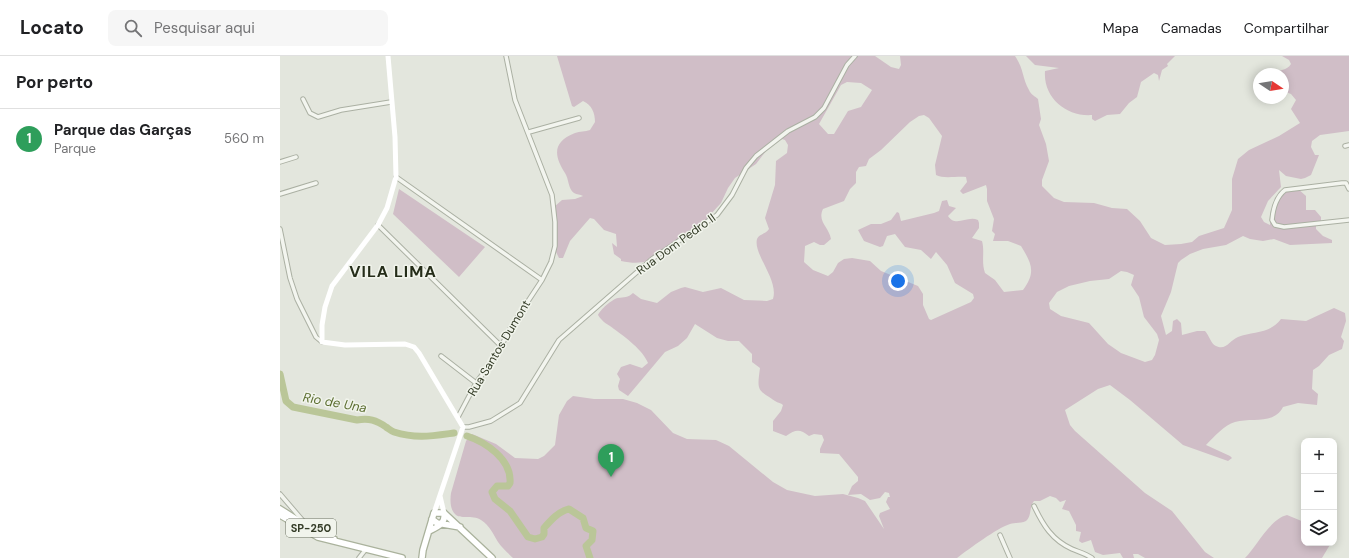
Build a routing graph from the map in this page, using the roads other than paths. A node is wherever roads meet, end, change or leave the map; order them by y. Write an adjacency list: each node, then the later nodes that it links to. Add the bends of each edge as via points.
1 (388, 56): 5 (street)
2 (506, 56): 7 (street, Rua Santos Dumont, via 515,100)
3 (855, 56): 23 (street, Rua Dom Pedro II, via 847,65 824,108 756,156 718,215 652,258 559,340 520,403 491,421)
4 (303, 99): 5 (street, via 310,113 318,116)
5 (391, 102): 10 (street)
6 (579, 118): 7 (street)
7 (528, 132): 17 (street, Rua Santos Dumont, via 552,194 555,222 555,246)
8 (296, 157): 9 (street)
9 (280, 162)
10 (396, 177): 15 (street, via 387,208); 17 (street)
11 (316, 183): 13 (street)
12 (1349, 189): 14 (street, via 1346,183 1342,183 1285,190 1273,211 1272,220 1279,227)
13 (280, 194)
14 (1349, 220)
15 (378, 226): 18 (street, via 332,286 325,307); 19 (street)
16 (280, 230): 18 (street, via 297,299 316,337)
17 (542, 280): 19 (street, Rua Santos Dumont)
18 (322, 342): 22 (street, via 344,345 405,344 414,347)
19 (501, 346): 21 (street, Rua Santos Dumont)
20 (441, 356): 21 (street)
21 (476, 383): 22 (street, Rua Santos Dumont)
22 (458, 417): 23 (street)
23 (463, 427): 25 (street)
24 (280, 494): 30 (street)
25 (440, 496): 27 (street); 28 (street)
26 (1034, 506): 48 (street, via 1040,520 1052,536)
27 (434, 513): 28 (main road); 31 (main road)
28 (444, 513): 32 (main road); 34 (main road)
29 (281, 514): 33 (main road, SP-250)
30 (297, 516): 33 (street); 35 (street)
31 (432, 519): 32 (main road); 36 (main road)
32 (442, 523): 34 (main road); 36 (main road)
33 (300, 525): 35 (main road, SP-250); 38 (main road, SP-250, via 318,537)
34 (460, 527): 46 (main road)
35 (313, 530): 38 (main road, SP-250)
36 (429, 531): 40 (main road)
37 (1000, 536): 47 (street)
38 (343, 543): 39 (main road, SP-250)
39 (366, 549): 41 (main road, SP-250); 42 (street)
40 (423, 550): 44 (main road); 45 (main road)
41 (392, 556): 43 (main road, SP-250)
42 (359, 558)
43 (402, 558)
44 (417, 558)
45 (422, 558)
46 (492, 558)
47 (1010, 558)
48 (1092, 558)

